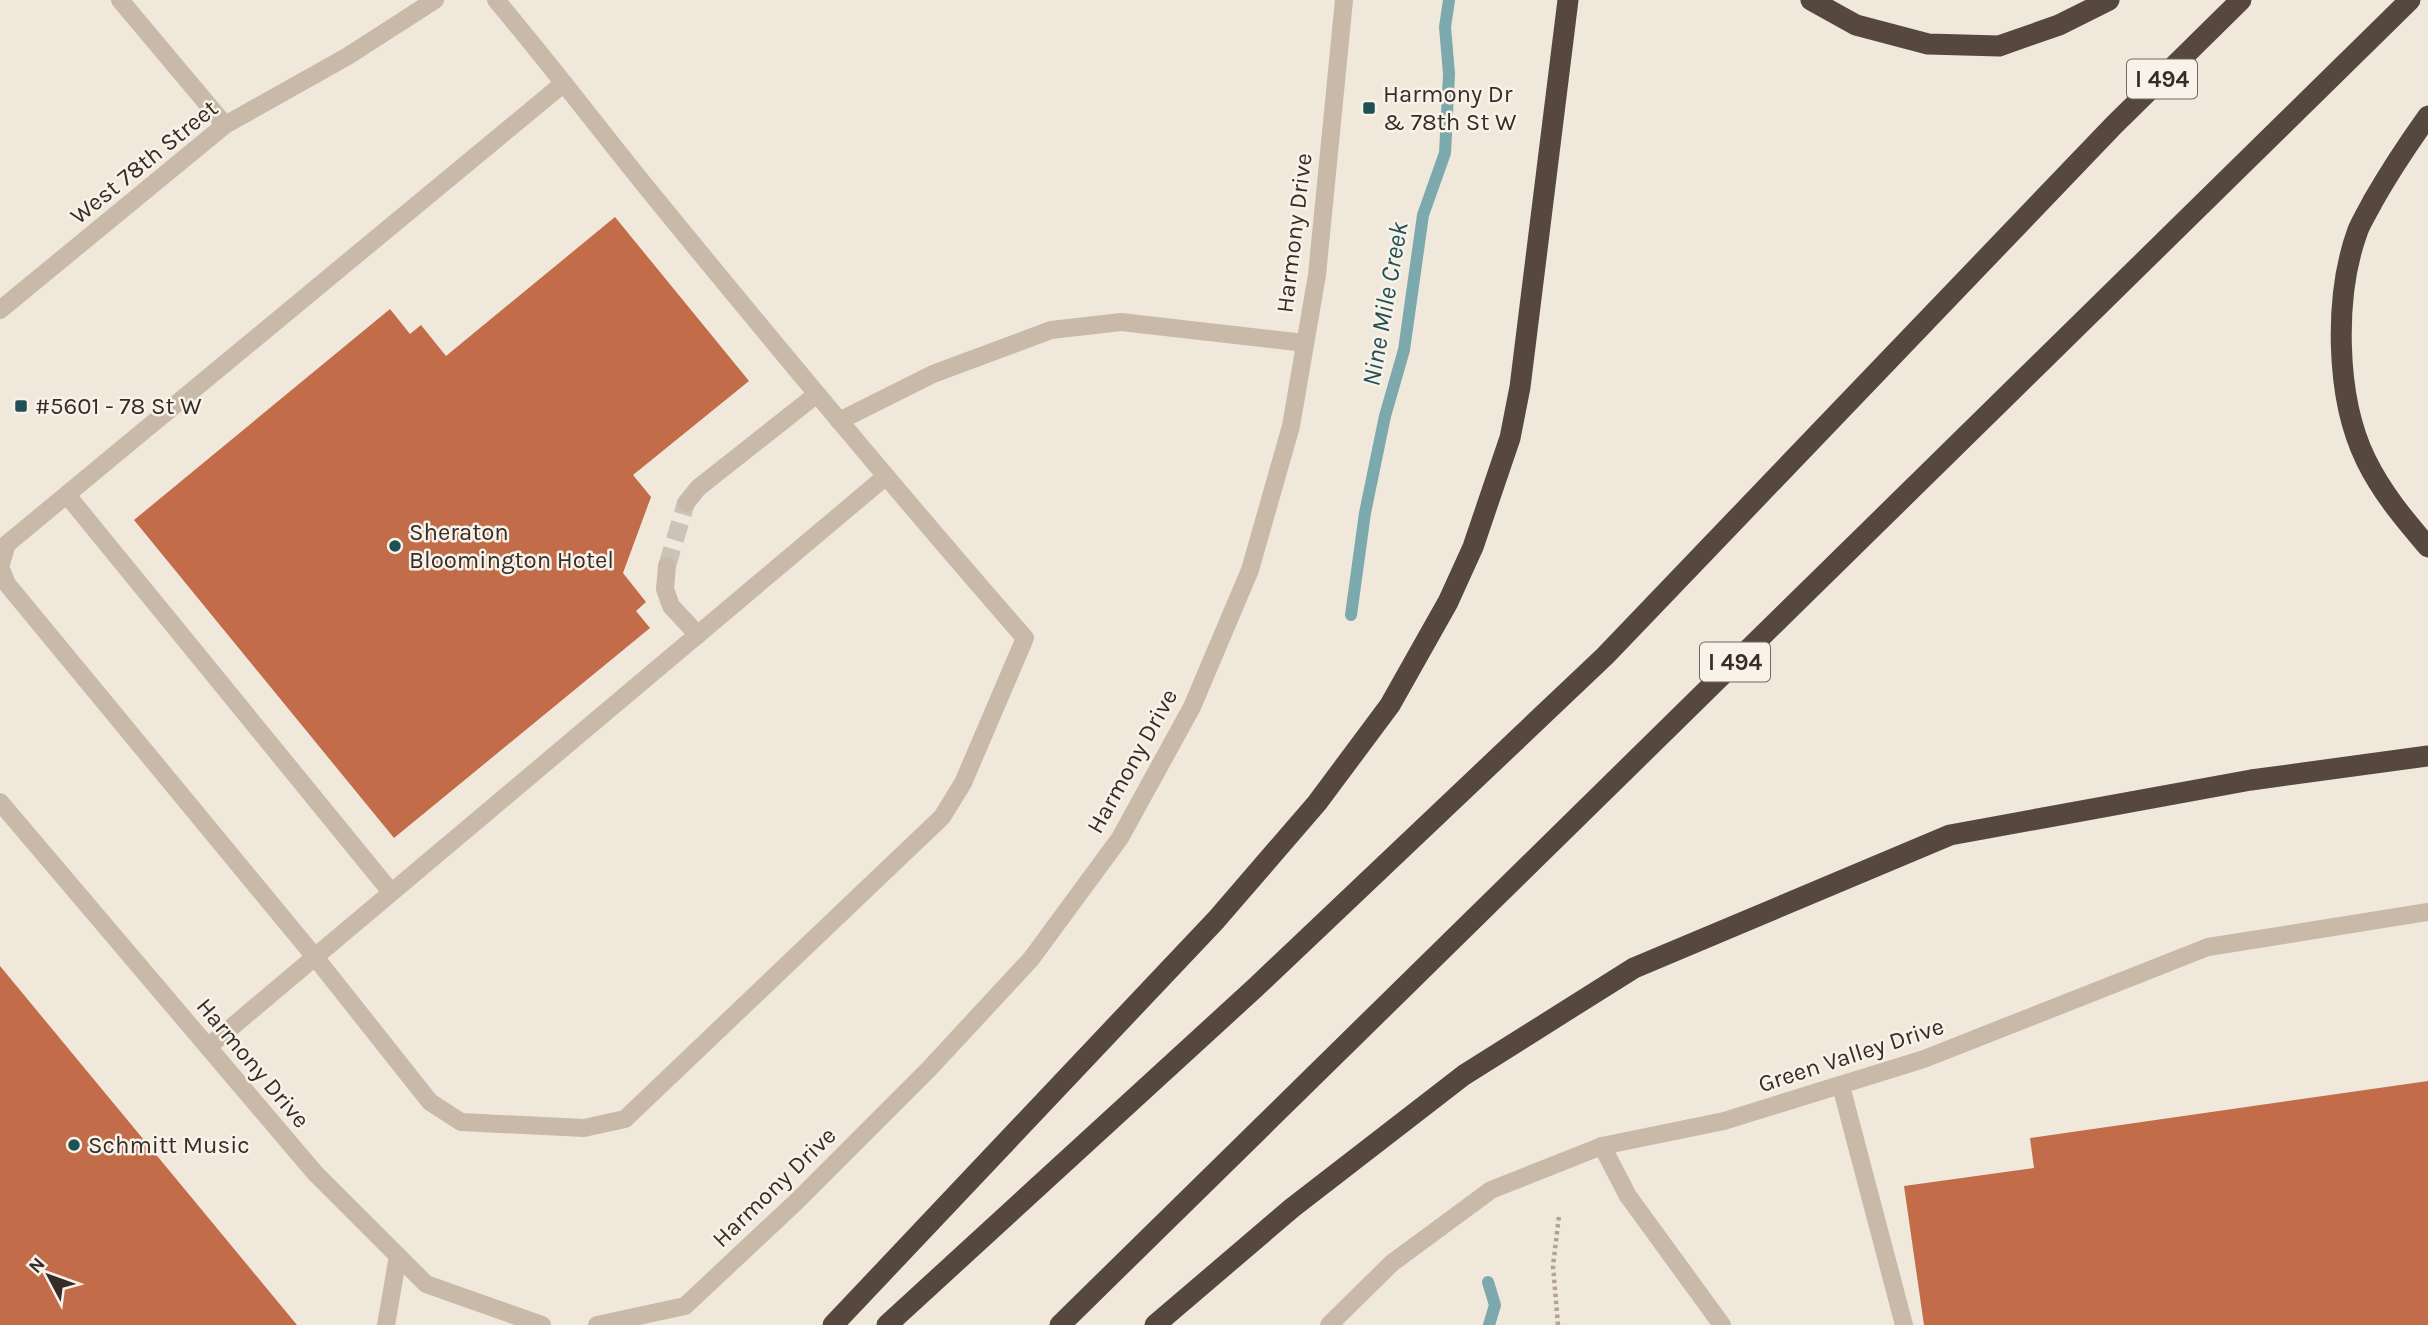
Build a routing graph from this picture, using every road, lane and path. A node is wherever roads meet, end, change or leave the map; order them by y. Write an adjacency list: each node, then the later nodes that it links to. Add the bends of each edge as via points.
1 (120, 0): 12 (street)
2 (435, 0): 12 (street, West 78th Street, via 348,56)
3 (496, 0): 10 (street)
4 (1344, 0): 14 (street, Harmony Drive, via 1317,275)
5 (1568, 0): 36 (highway, via 1510,438 1448,602 1390,705 1317,803 1216,920)
6 (1811, 0): 7 (highway, via 1856,25 1928,44 1999,46 2059,25)
7 (2109, 0)
8 (2241, 0): 37 (highway, I 494, via 2113,125 1605,656 1256,987)
9 (2410, 0): 38 (highway, I 494)
10 (564, 83): 15 (street); 18 (street)
11 (2428, 116): 20 (highway, via 2392,167 2358,229 2343,294 2341,353 2347,405 2365,459 2393,506)
12 (225, 124): 13 (street, West 78th Street)
13 (0, 310)
14 (1305, 343): 16 (street, via 1121,323 1051,331 933,374); 35 (street, Harmony Drive, via 1291,426 1250,570 1192,707 1120,838 1031,959 863,1135 696,1296 685,1306)
15 (817, 394): 16 (street); 19 (street, via 698,488)
16 (839, 421): 17 (street)
17 (885, 477): 22 (street); 27 (street, via 1025,638 963,783 942,817 625,1119 584,1128 461,1122 430,1102)
18 (66, 495): 25 (street); 27 (street, via 7,544 1,567 8,584)
19 (687, 503)
20 (2428, 547)
21 (667, 566): 22 (street, via 664,589 671,606)
22 (698, 635): 25 (street)
23 (2428, 756): 39 (highway, via 2251,780 1950,835 1634,968 1464,1075 1293,1208)
24 (0, 802): 28 (street, Harmony Drive)
25 (391, 892): 27 (street)
26 (2428, 912): 29 (street, Green Valley Drive, via 2208,947 1924,1059)
27 (314, 957): 28 (street)
28 (208, 1047): 32 (street, Harmony Drive, via 315,1173)
29 (1841, 1086): 30 (street, Green Valley Drive, via 1724,1121); 43 (street)
30 (1602, 1146): 40 (street, Green Valley Drive, via 1491,1190 1392,1263); 42 (street, via 1628,1196)
31 (1559, 1216): 41 (path, via 1553,1266)
32 (398, 1256): 33 (street); 34 (street, Harmony Drive, via 426,1284)
33 (386, 1325)
34 (542, 1325)
35 (597, 1325)
36 (832, 1325)
37 (887, 1325)
38 (1060, 1325)
39 (1155, 1325)
40 (1329, 1325)
41 (1558, 1325)
42 (1722, 1325)
43 (1904, 1325)

